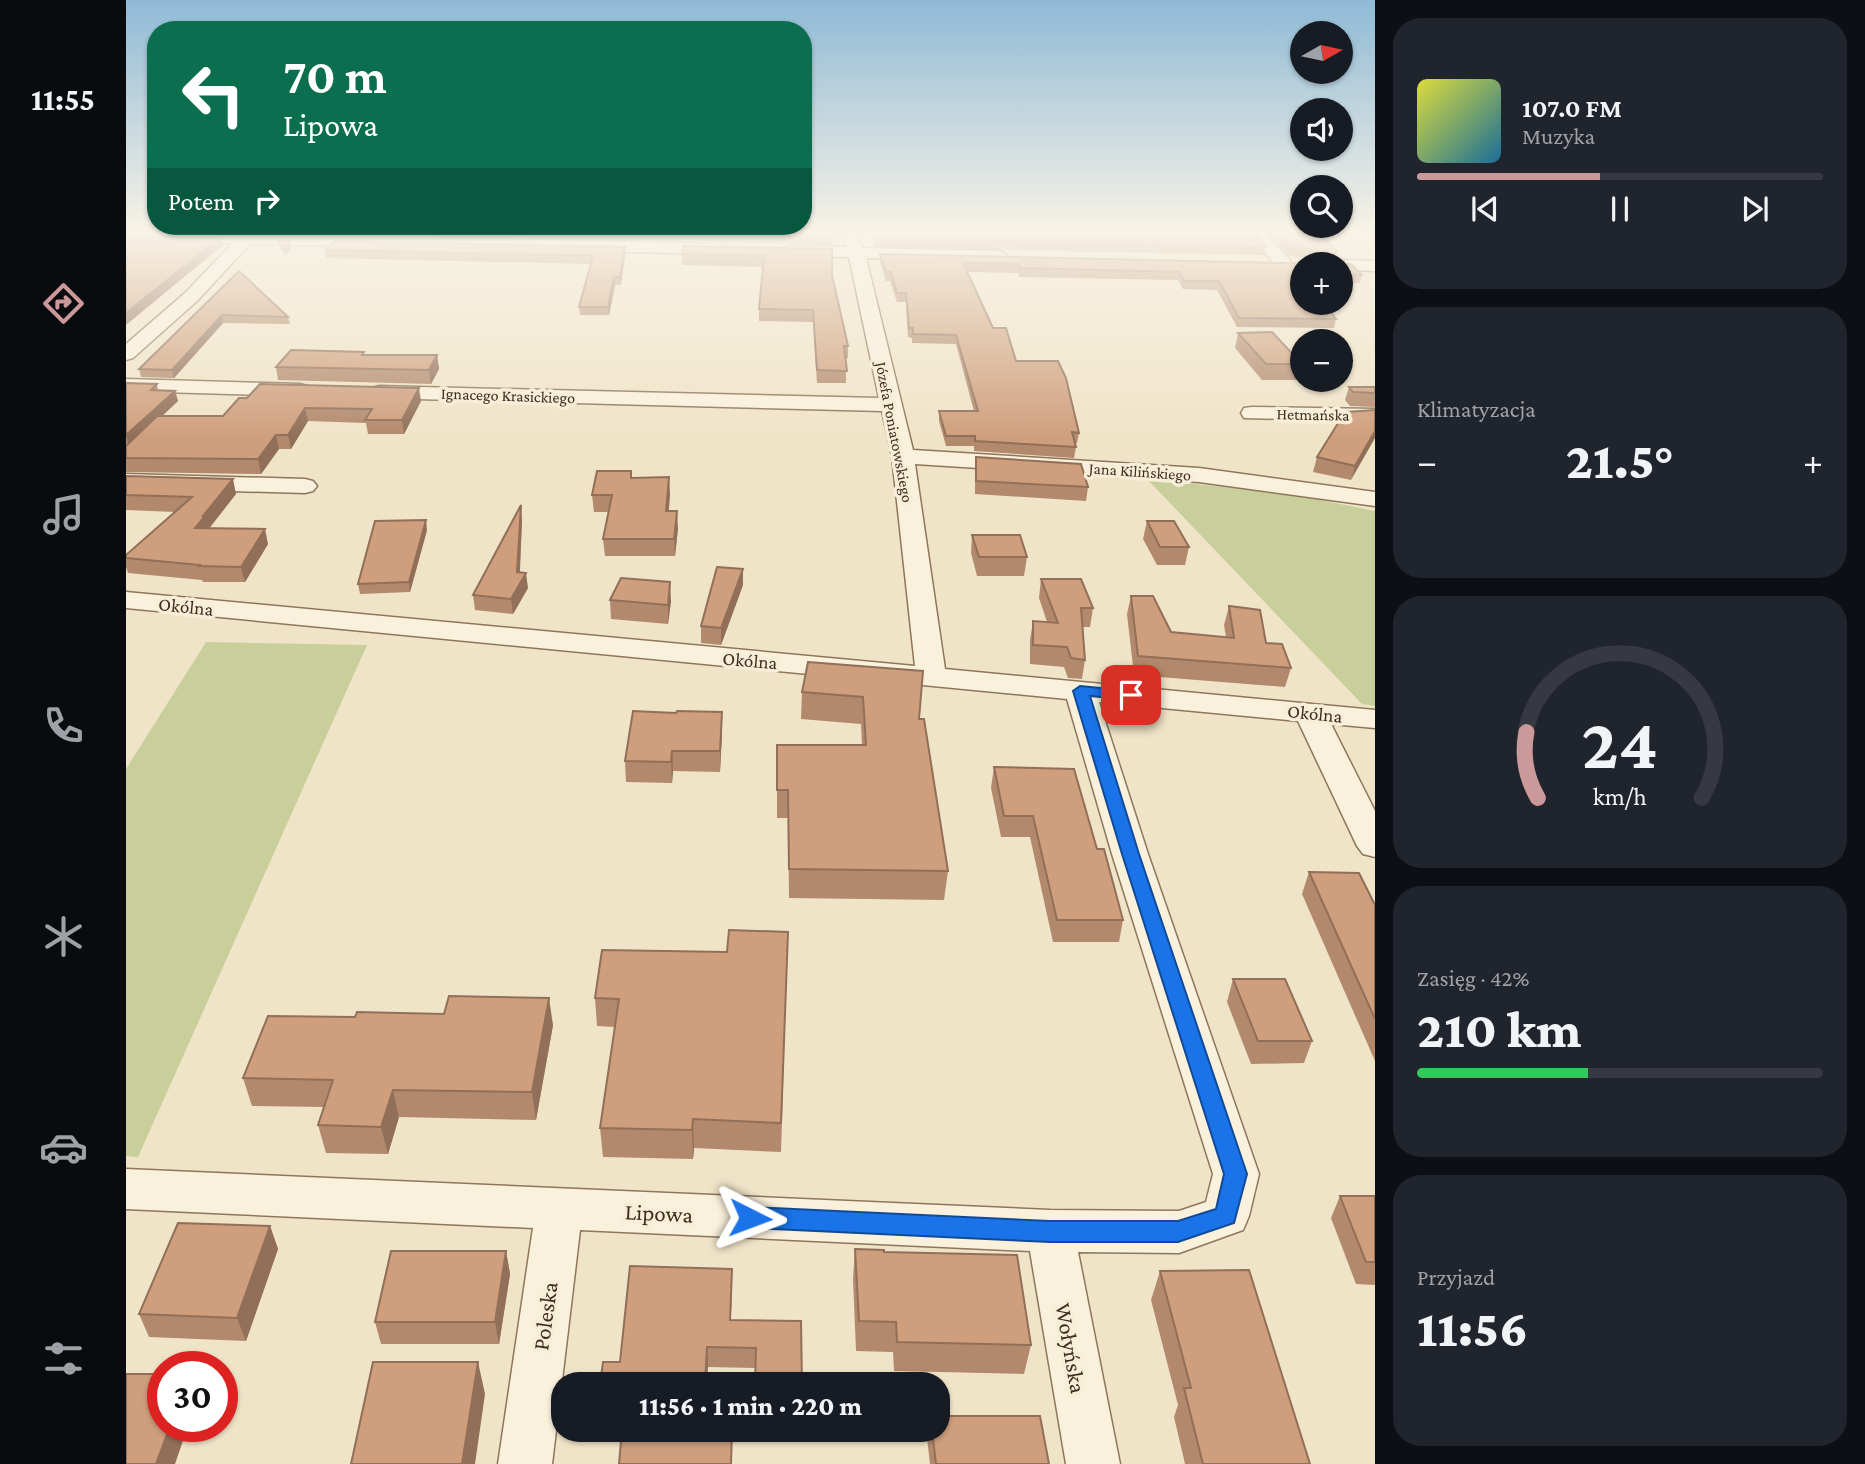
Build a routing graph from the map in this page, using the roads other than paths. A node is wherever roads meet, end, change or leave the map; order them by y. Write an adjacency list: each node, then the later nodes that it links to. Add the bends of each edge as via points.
1 (186, 301): 3 (street)
2 (866, 301): 7 (street, Józefa Poniatowskiego)
3 (126, 354)
4 (126, 385): 5 (street)
5 (320, 390)
6 (361, 391): 7 (street, Ignacego Krasickiego)
7 (890, 405): 10 (street, Józefa Poniatowskiego)
8 (1252, 413): 9 (street, Hetmańska)
9 (1375, 415)
10 (903, 456): 13 (street, Jana Kilińskiego, via 1197,474); 15 (street, Józefa Poniatowskiego)
11 (126, 481): 12 (street)
12 (305, 486)
13 (1375, 499)
14 (126, 600): 15 (street, Okólna)
15 (931, 677): 16 (street, Okólna)
16 (1080, 691): 17 (street, Okólna); 22 (street, Lipowa, via 1236,1174 1226,1216 1178,1232)
17 (1309, 712): 18 (street, Okólna); 19 (street)
18 (1375, 719)
19 (1375, 846)
20 (126, 1189): 21 (street, Lipowa)
21 (559, 1209): 22 (street, Lipowa); 23 (street, Poleska)
22 (1050, 1231): 24 (street, Wołyńska)
23 (525, 1464)
24 (1093, 1464)

